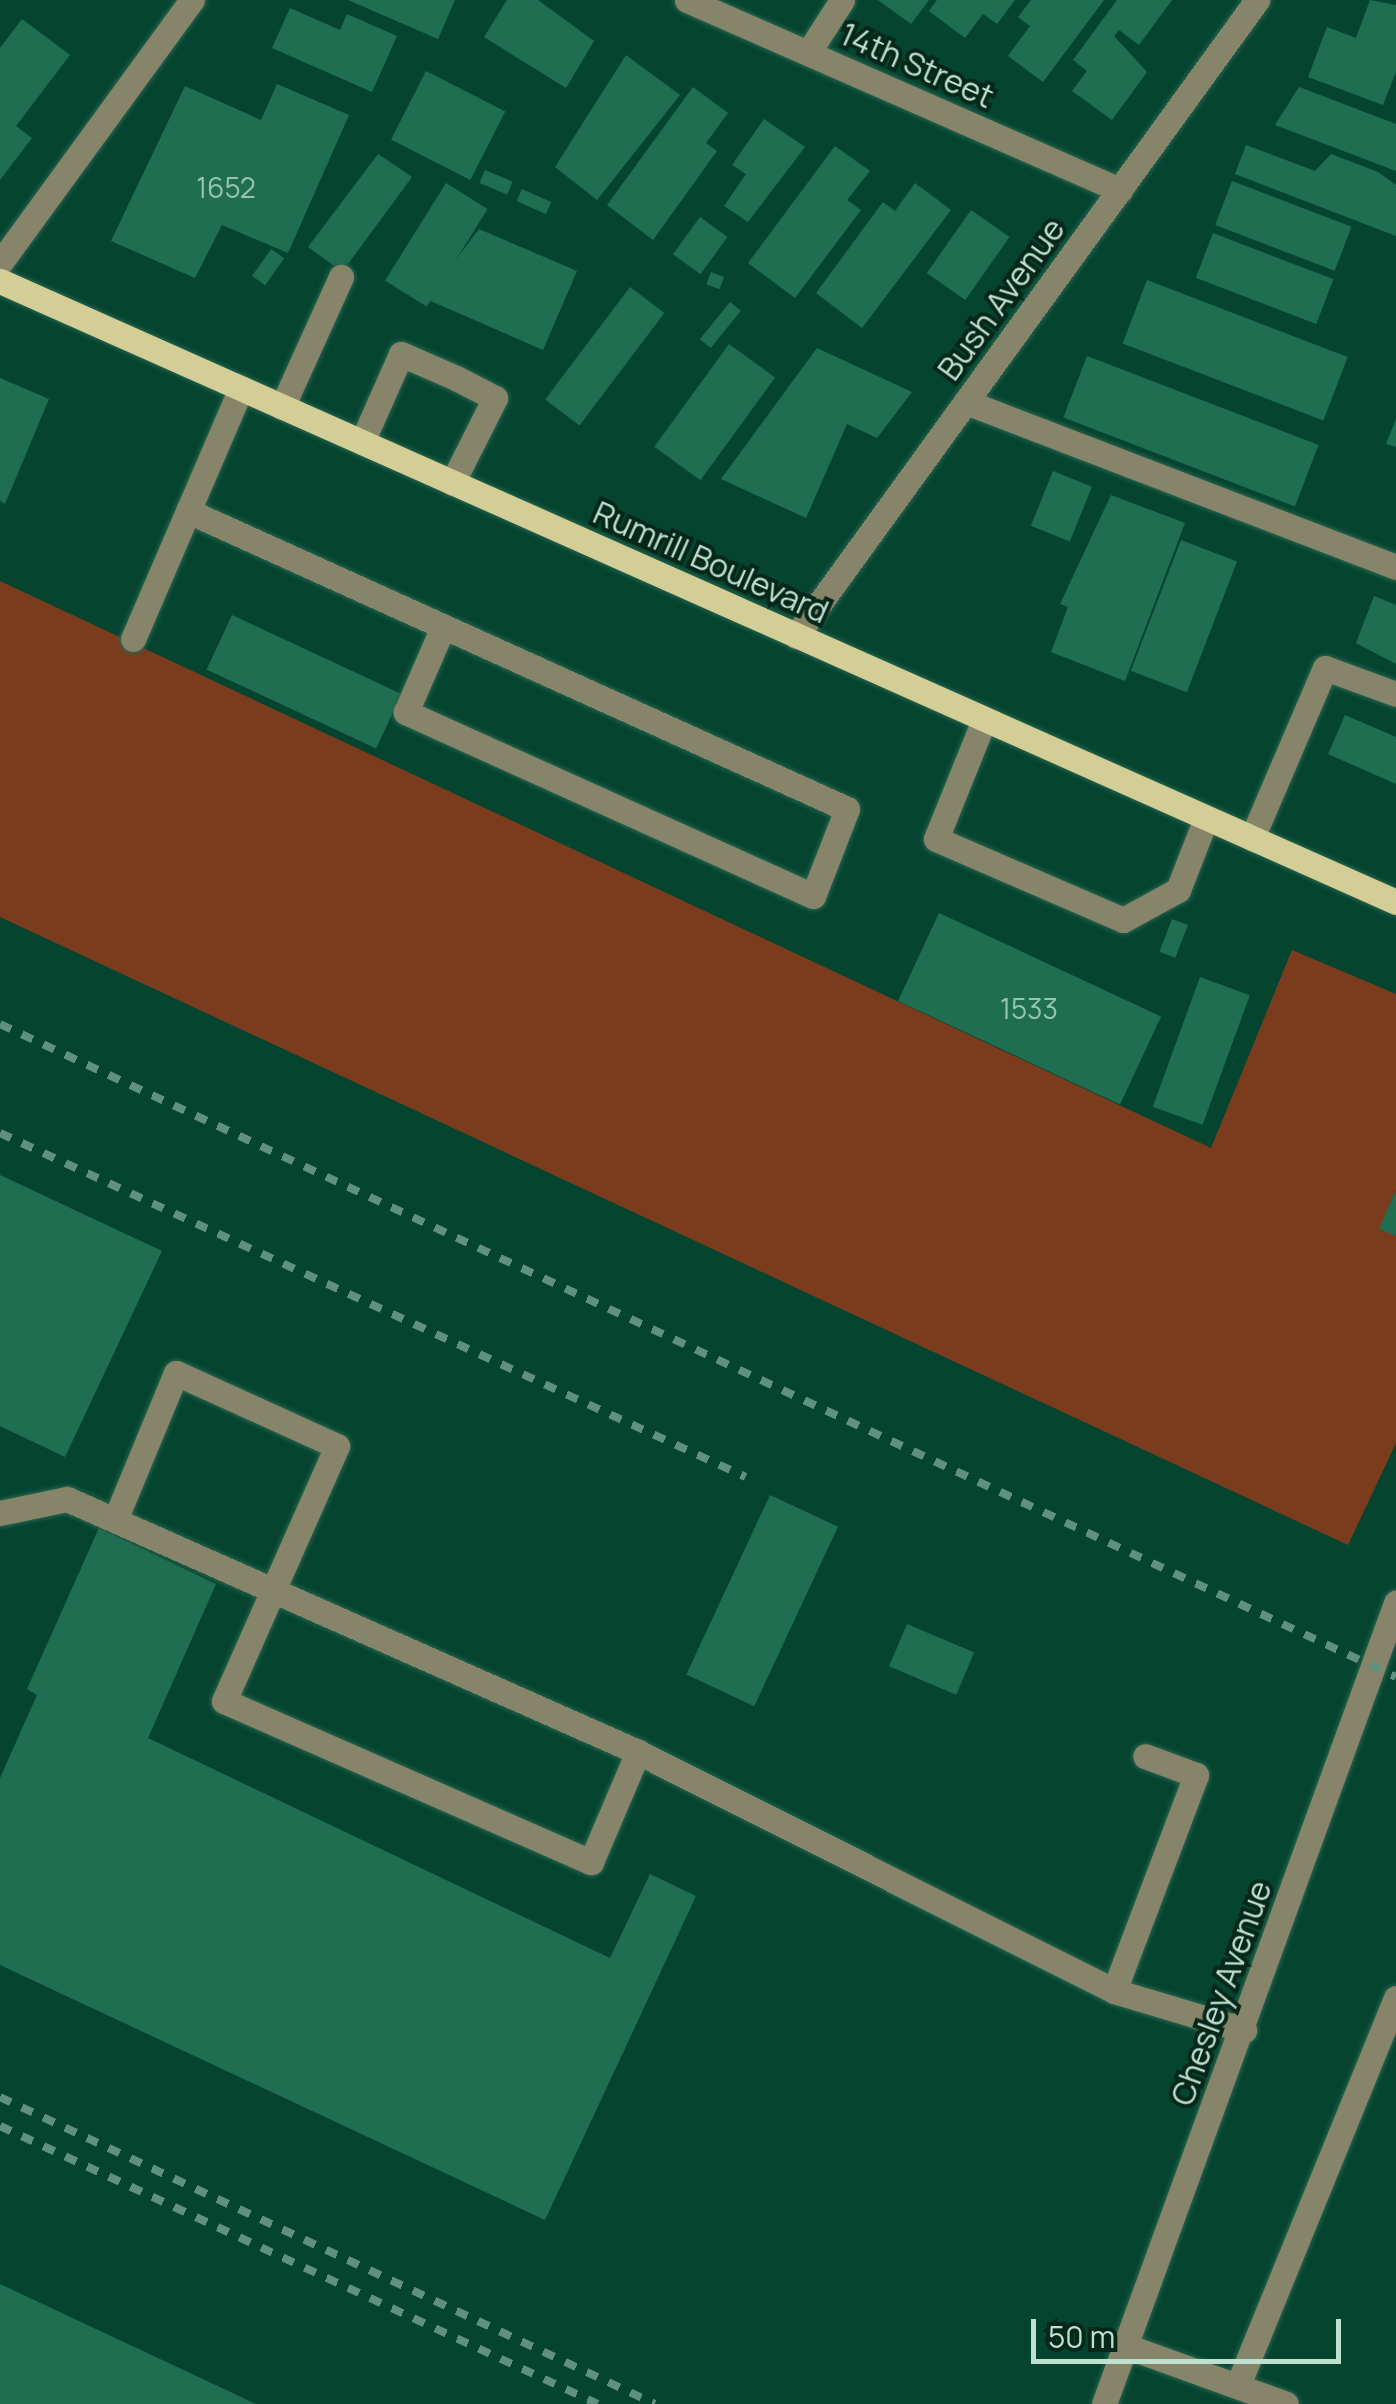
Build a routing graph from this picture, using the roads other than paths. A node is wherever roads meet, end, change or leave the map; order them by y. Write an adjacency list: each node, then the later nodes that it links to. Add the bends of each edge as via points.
1 (192, 0): 7 (street)
2 (687, 0): 5 (street, 14th Street)
3 (842, 0): 5 (street)
4 (1257, 0): 6 (street, Bush Avenue)
5 (808, 53): 6 (street, 14th Street)
6 (1120, 190): 11 (street, Bush Avenue)
7 (0, 263)
8 (342, 277): 12 (street)
9 (0, 281): 10 (main road, Rumrill Boulevard)
10 (241, 388): 12 (main road, Rumrill Boulevard); 15 (street)
11 (966, 402): 16 (street); 18 (street, Bush Avenue)
12 (282, 407): 13 (main road, Rumrill Boulevard)
13 (362, 442): 14 (main road, Rumrill Boulevard); 14 (street, via 401,354 456,378 495,398)
14 (452, 483): 18 (main road, Rumrill Boulevard)
15 (188, 511): 17 (street); 19 (street)
16 (1396, 567)
17 (443, 627): 17 (street, via 846,809 813,896 406,712)
18 (796, 636): 21 (main road, Rumrill Boulevard)
19 (133, 639)
20 (1396, 694): 23 (street, via 1324,668)
21 (984, 720): 22 (main road, Rumrill Boulevard); 22 (street, via 936,840 1123,920 1178,890)
22 (1206, 818): 23 (main road, Rumrill Boulevard)
23 (1252, 838): 24 (main road, Rumrill Boulevard)
24 (1395, 898)
25 (0, 1513): 26 (street, via 67,1499)
26 (115, 1520): 27 (street); 27 (street, via 176,1372 337,1446)
27 (277, 1589): 29 (street); 29 (street, via 224,1701 590,1862)
28 (1396, 1603): 33 (street, Chesley Avenue)
29 (638, 1752): 31 (street)
30 (1144, 1756): 31 (street, via 1196,1774)
31 (1114, 1991): 33 (street)
32 (1396, 1998): 35 (street)
33 (1244, 2030): 34 (street, Chesley Avenue)
34 (1126, 2346): 35 (street); 36 (street, Chesley Avenue)
35 (1238, 2385): 37 (street)
36 (1104, 2404)
37 (1286, 2404)

